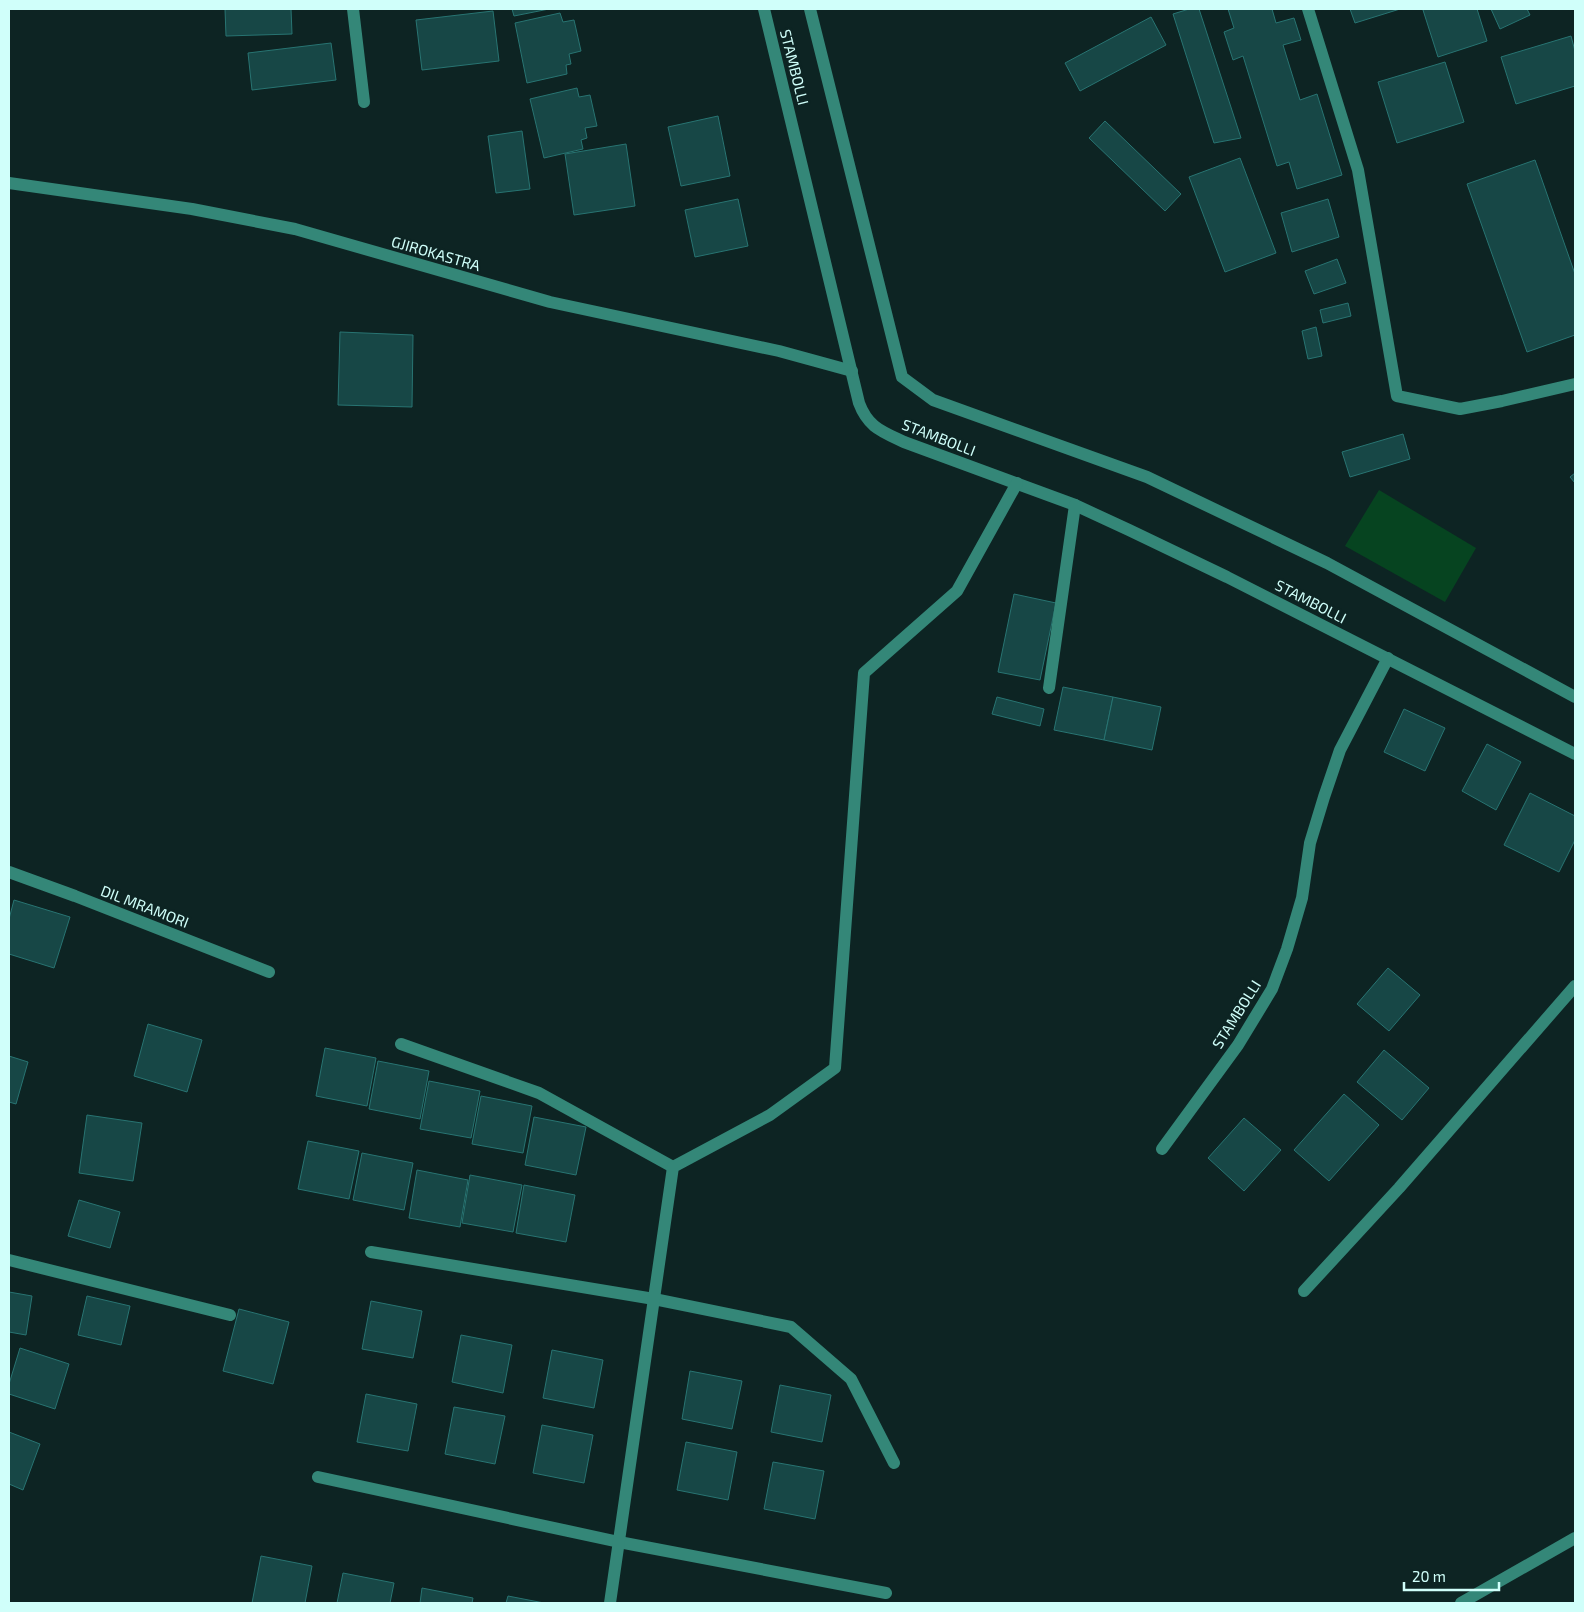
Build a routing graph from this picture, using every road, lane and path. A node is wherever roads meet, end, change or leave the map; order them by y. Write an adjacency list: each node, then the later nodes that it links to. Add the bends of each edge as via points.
1 (353, 9): 5 (street)
2 (764, 9): 7 (street, STAMBOLLI)
3 (810, 9): 13 (street, via 902,377 933,400 1147,477 1327,563)
4 (1308, 9): 8 (street, via 1358,170 1397,396 1460,409)
5 (364, 102)
6 (9, 183): 7 (street, GJIROKASTRA, via 192,209 295,229 550,302 779,351)
7 (852, 371): 9 (street, STAMBOLLI, via 864,416 870,424 904,442)
8 (1575, 384)
9 (1017, 483): 10 (street, STAMBOLLI); 20 (street, via 957,591 864,673 836,1068 770,1115)
10 (1075, 505): 11 (street, STAMBOLLI); 12 (street)
11 (1388, 658): 14 (street, STAMBOLLI); 19 (street, STAMBOLLI, via 1340,750 1310,843 1302,898 1272,989 1238,1045)
12 (1049, 688)
13 (1575, 697)
14 (1575, 754)
15 (9, 872): 16 (street, DIL MRAMORI)
16 (270, 972)
17 (1575, 986): 23 (street, via 1406,1181)
18 (401, 1044): 20 (street, via 539,1093)
19 (1162, 1149)
20 (674, 1166): 24 (street)
21 (370, 1252): 24 (street)
22 (9, 1260): 25 (street)
23 (1304, 1291)
24 (654, 1299): 26 (street, via 791,1328 851,1379); 29 (street)
25 (230, 1315)
26 (894, 1463)
27 (318, 1477): 29 (street)
28 (1575, 1538): 32 (street)
29 (619, 1542): 30 (street); 31 (street)
30 (886, 1593)
31 (610, 1603)
32 (1461, 1603)

